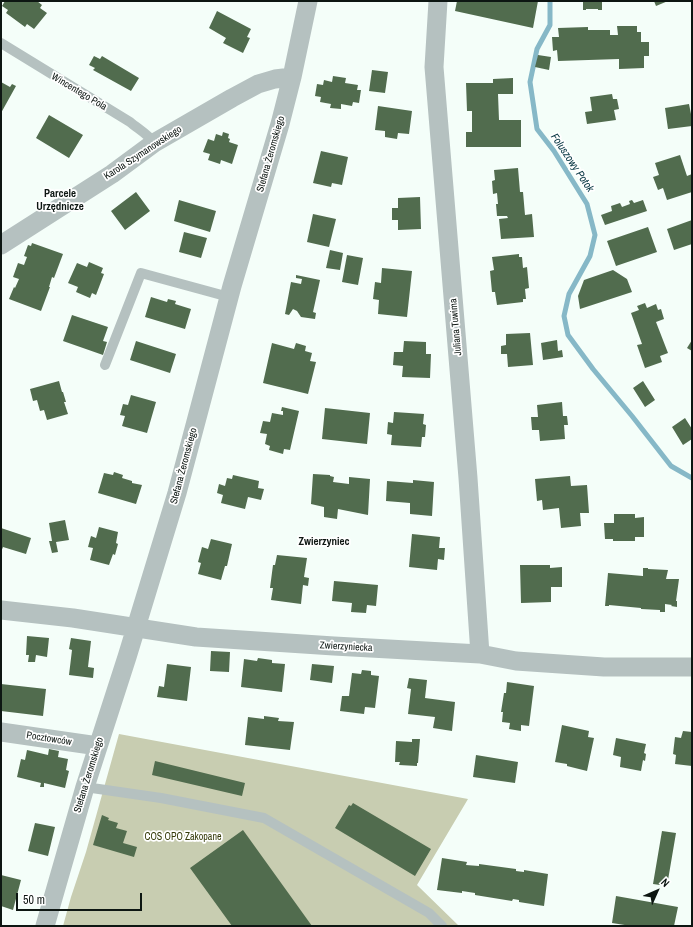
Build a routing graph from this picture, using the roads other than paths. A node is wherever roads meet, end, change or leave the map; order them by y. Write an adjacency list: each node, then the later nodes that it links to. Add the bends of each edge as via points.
1 (308, 1): 4 (street, Stefana Żeromskiego)
2 (438, 1): 11 (street, Juliana Tuwima, via 434,67 468,470)
3 (1, 43): 5 (lane, Wincentego Pola, via 130,122)
4 (292, 77): 5 (street, Karola Szymanowskiego, via 258,84); 7 (street, Stefana Żeromskiego)
5 (154, 143): 6 (street, Karola Szymanowskiego, via 112,174)
6 (1, 245)
7 (229, 297): 8 (lane, via 141,272); 10 (street, Stefana Żeromskiego, via 177,493)
8 (104, 365)
9 (1, 610): 10 (street, Zwierzyniecka)
10 (136, 628): 11 (street, Zwierzyniecka, via 204,637); 14 (street, Stefana Żeromskiego)
11 (480, 654): 12 (street, Zwierzyniecka, via 516,661 604,667)
12 (692, 667)
13 (1, 732): 14 (street, Pocztowców)
14 (98, 746): 15 (street, Stefana Żeromskiego)
15 (85, 787): 16 (street, Stefana Żeromskiego); 17 (lane, via 161,798 264,818 430,913)
16 (45, 926)
17 (442, 926)

